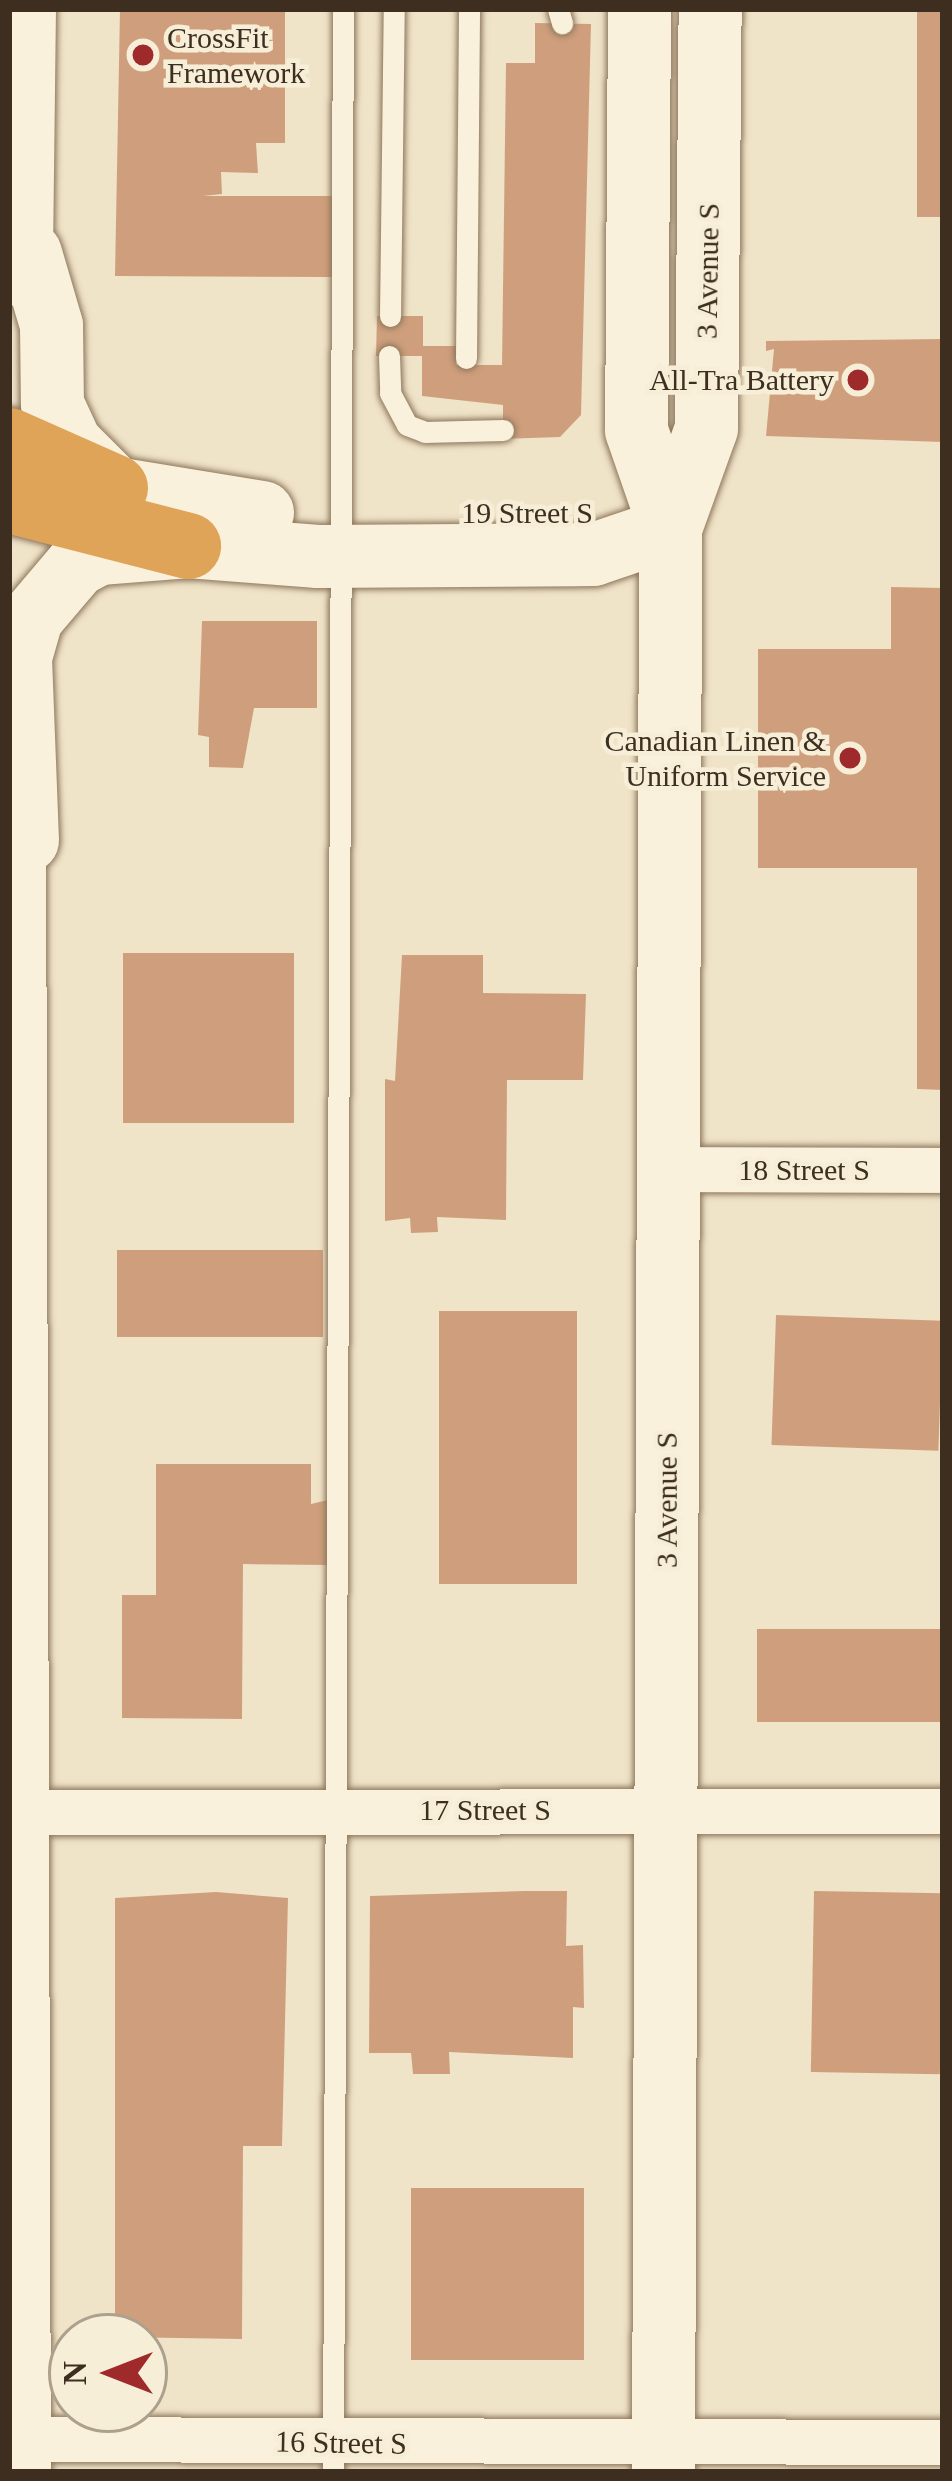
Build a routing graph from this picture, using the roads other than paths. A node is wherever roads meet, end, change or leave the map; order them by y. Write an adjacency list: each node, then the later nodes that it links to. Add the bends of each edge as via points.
1 (33, 9): 7 (street)
2 (343, 9): 16 (lane)
3 (394, 9): 8 (lane)
4 (469, 9): 10 (lane)
5 (639, 9): 15 (main road, 3 Avenue S, via 636,430)
6 (710, 9): 15 (main road, 3 Avenue S, via 706,428)
7 (20, 275): 13 (main road, via 51,326 52,404 70,443)
8 (390, 316)
9 (389, 356): 11 (lane, via 390,393 406,425 424,432)
10 (466, 358)
11 (503, 430)
12 (9, 441): 13 (highway)
13 (116, 488): 16 (main road, 19 Street S)
14 (9, 500): 17 (highway)
15 (670, 528): 16 (main road, 19 Street S, via 594,510); 20 (main road, 3 Avenue S)
16 (341, 536): 17 (main road, 19 Street S); 23 (lane)
17 (188, 546): 19 (main road, 19 Street S, via 99,553 76,565 31,618 20,657)
18 (9, 712): 19 (street)
19 (27, 840): 25 (street)
20 (664, 1169): 21 (street, 18 Street S); 22 (main road, 3 Avenue S)
21 (943, 1170)
22 (669, 1809): 23 (street, 17 Street S); 24 (street, 17 Street S); 29 (main road, 3 Avenue S)
23 (338, 1811): 25 (street, 17 Street S); 28 (lane)
24 (943, 1811)
25 (26, 1812): 27 (street)
26 (943, 2442): 29 (street, 16 Street S)
27 (28, 2455): 28 (street, 16 Street S)
28 (332, 2457): 29 (street, 16 Street S)
29 (663, 2460)

